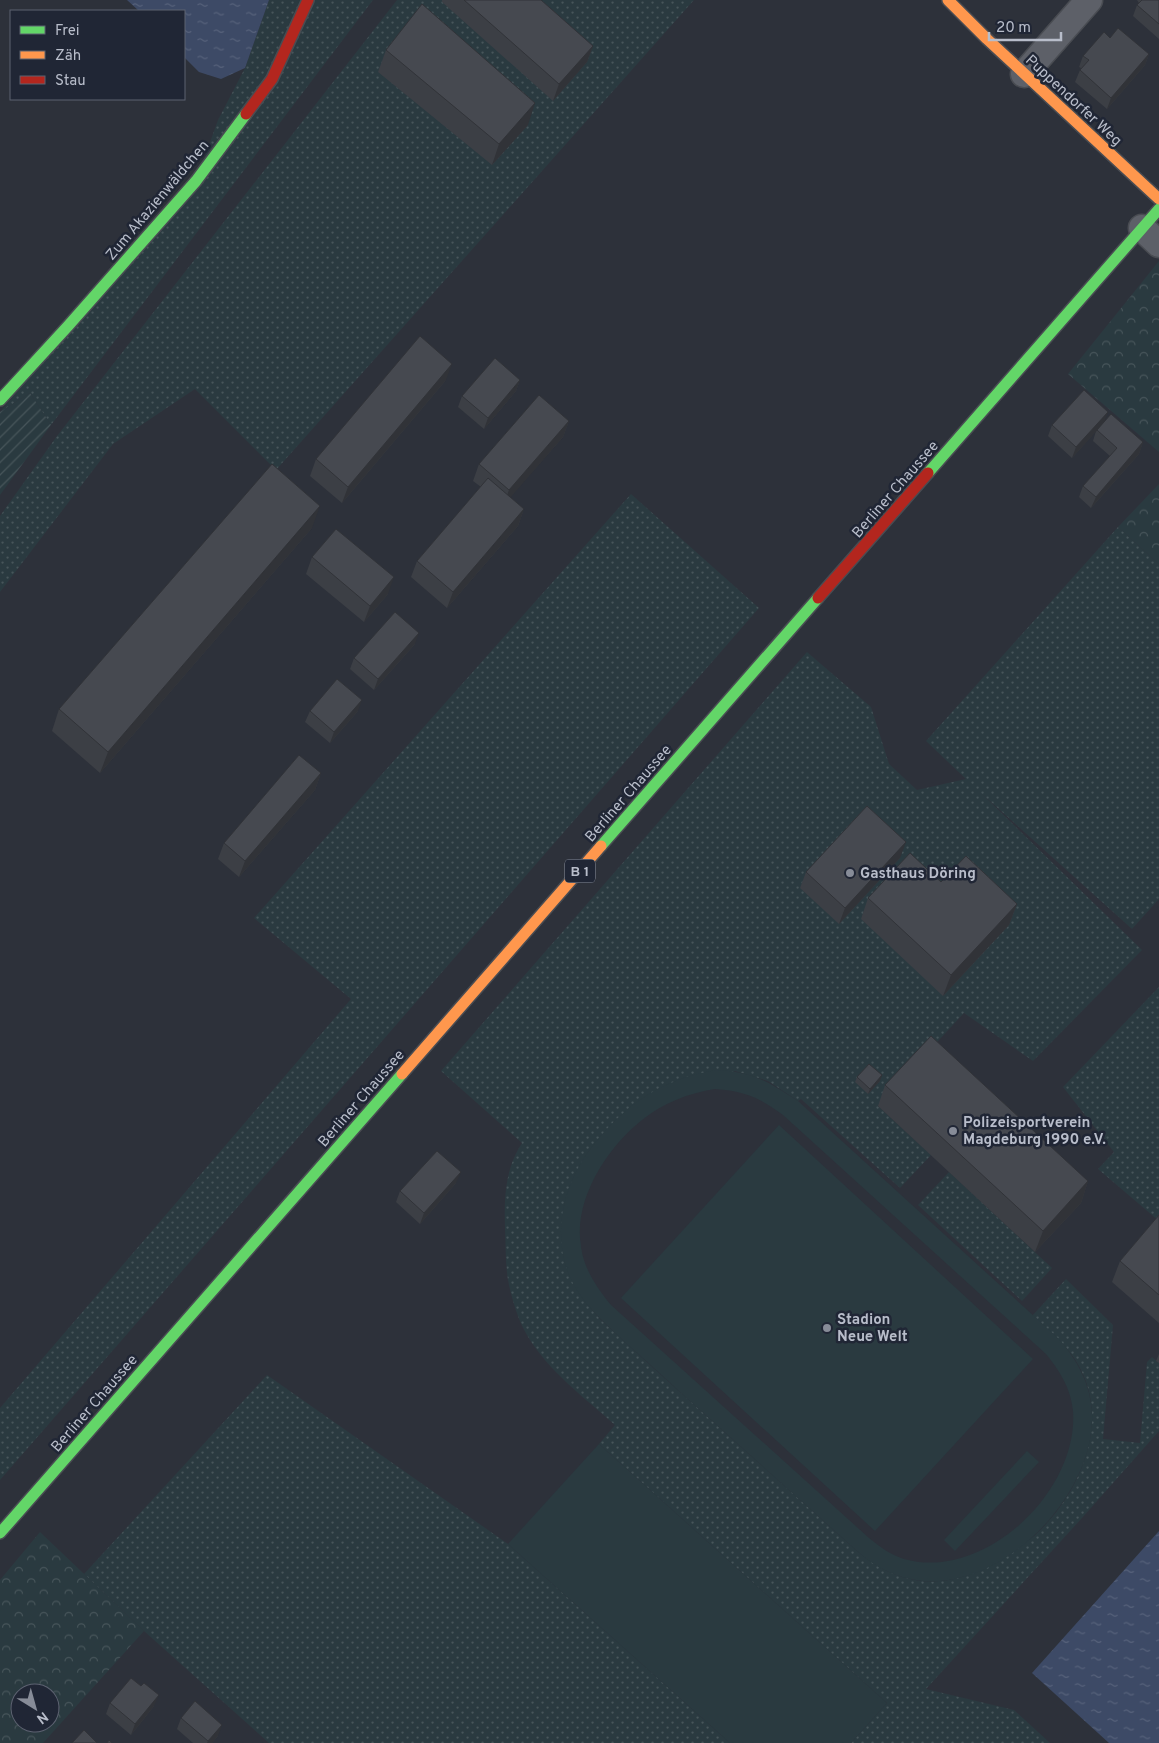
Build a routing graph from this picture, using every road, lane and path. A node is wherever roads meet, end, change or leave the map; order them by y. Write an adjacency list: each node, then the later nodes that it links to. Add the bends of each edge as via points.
1 (308, 0): 8 (main road, Zum Akazienwäldchen, via 272,79 196,181)
2 (948, 0): 4 (main road, Puppendorfer Weg)
3 (1090, 0): 4 (street)
4 (1024, 74): 5 (main road, Puppendorfer Weg)
5 (1159, 199)
6 (1159, 208): 7 (main road, Berliner Chaussee / B 1)
7 (1150, 236): 9 (main road, Berliner Chaussee / B 1)
8 (0, 400)
9 (0, 1533)

